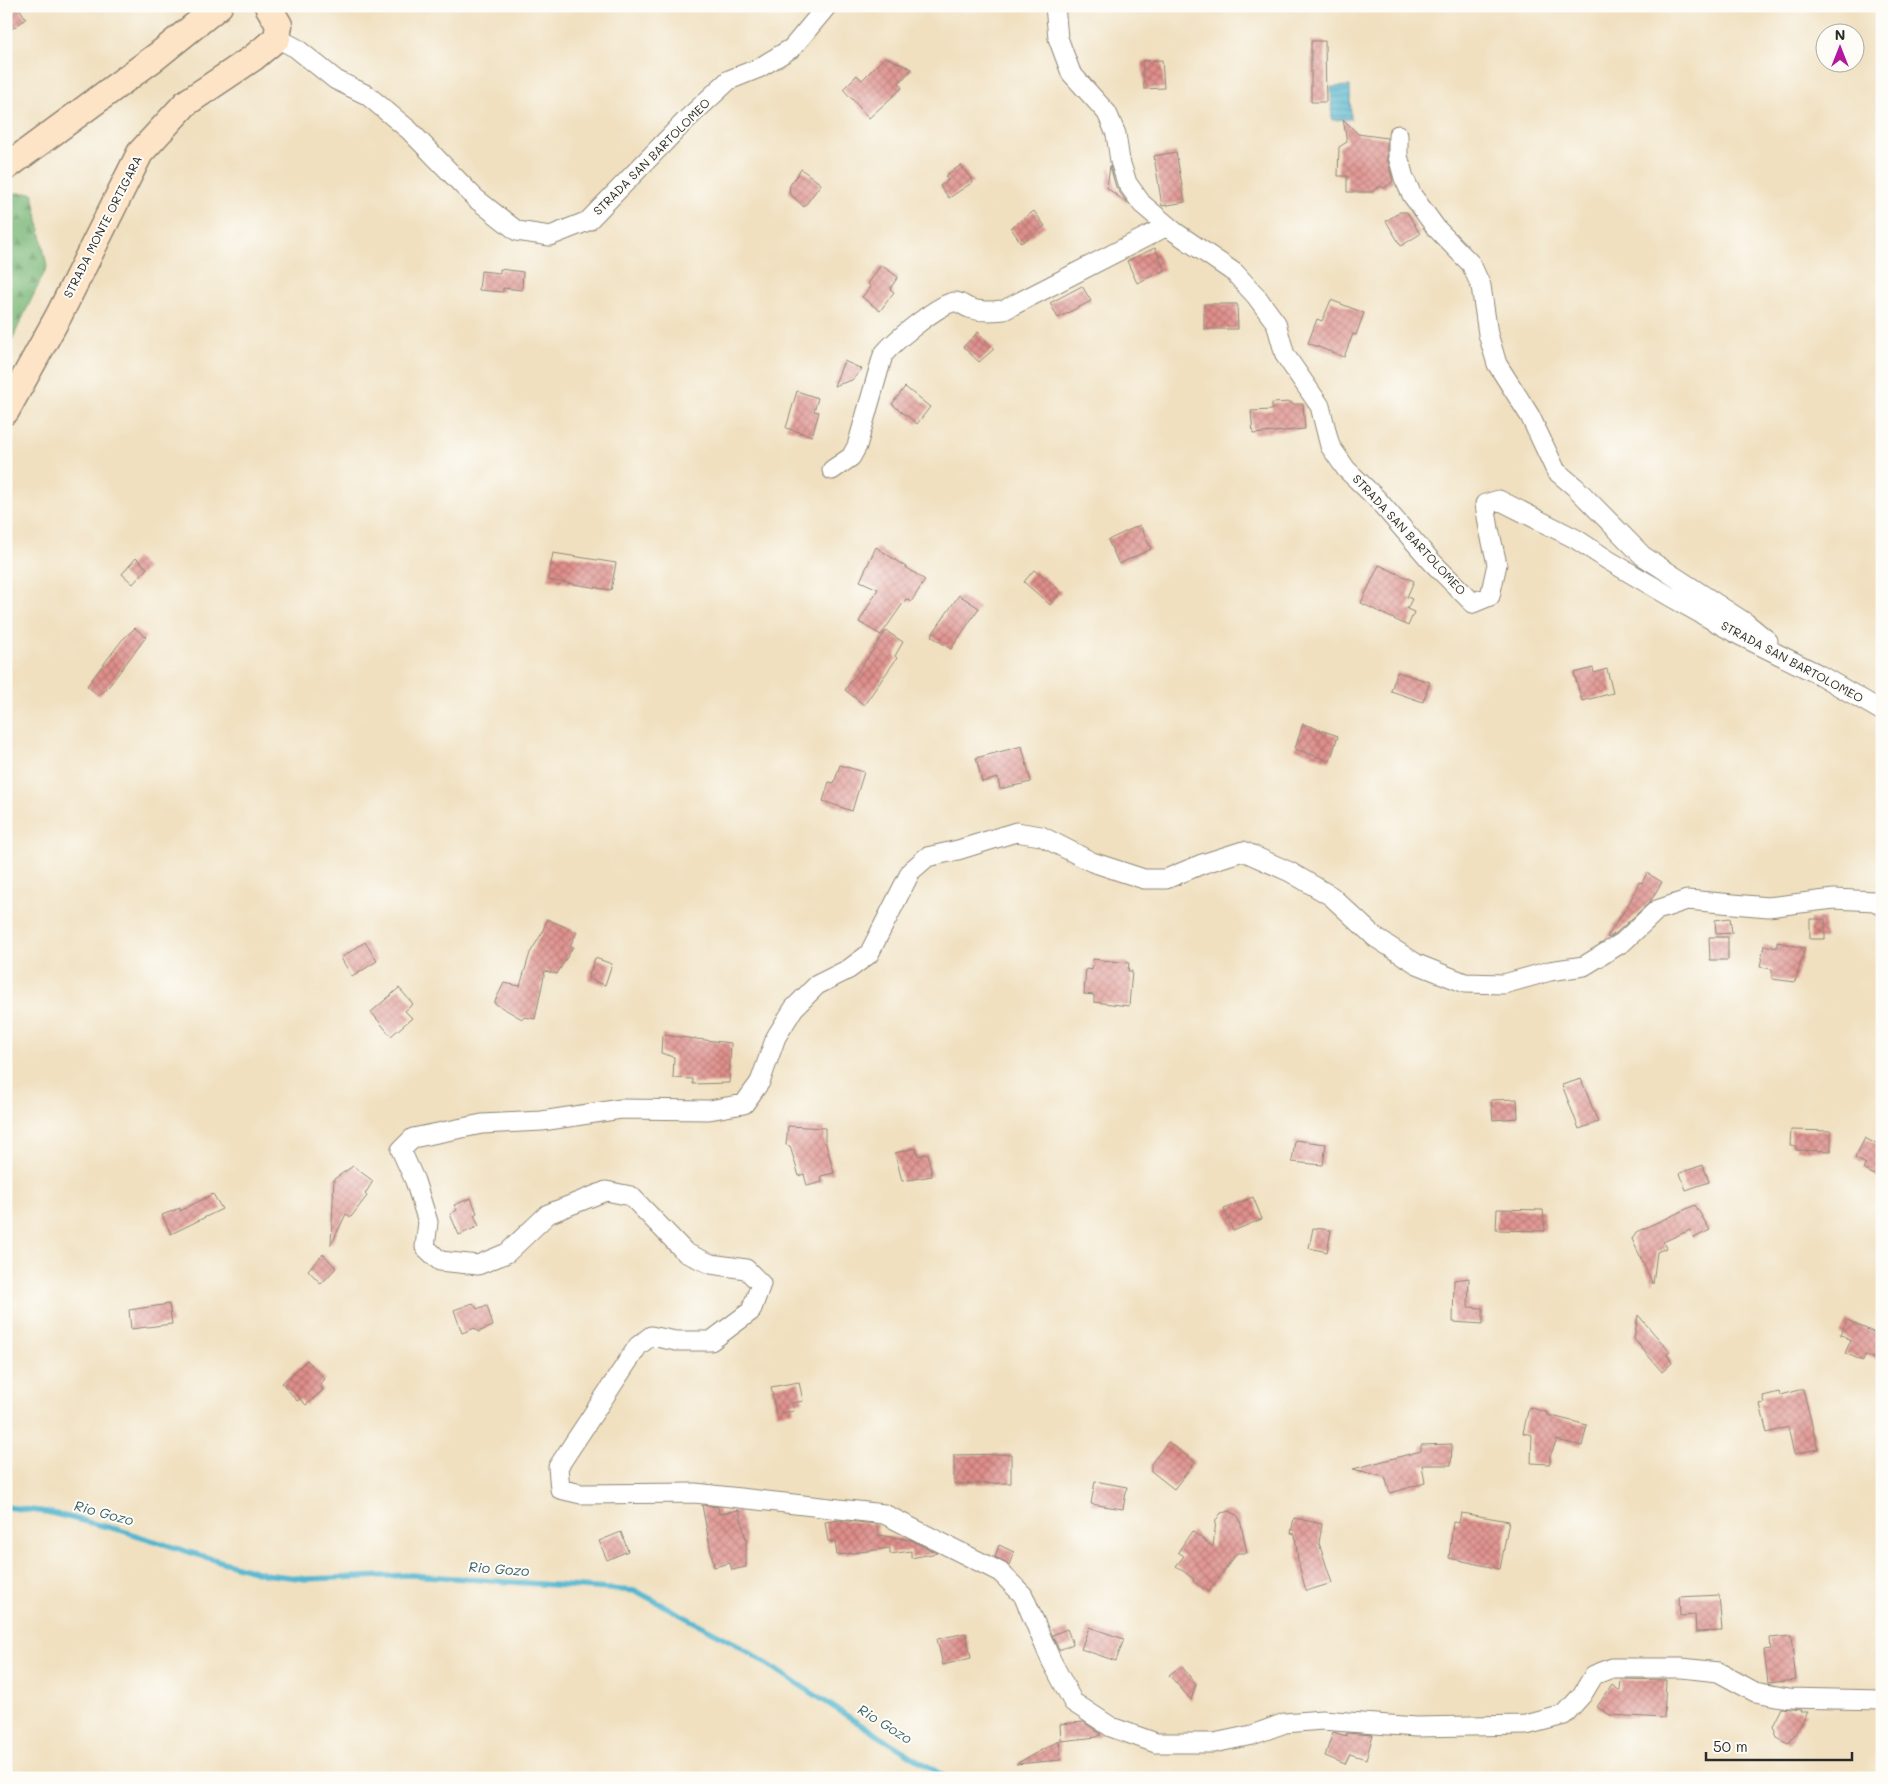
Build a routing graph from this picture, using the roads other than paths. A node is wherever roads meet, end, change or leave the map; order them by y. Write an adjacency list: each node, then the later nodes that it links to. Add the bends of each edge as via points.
1 (219, 6): 7 (main road, via 157,56)
2 (268, 6): 5 (main road, via 279,25)
3 (828, 6): 5 (street, STRADA SAN BARTOLOMEO, via 792,48 759,68 729,80 588,221 550,236 517,231 475,198 409,130 367,95 336,80 296,48)
4 (1055, 6): 8 (street, STRADA SAN BARTOLOMEO, via 1058,38 1071,73 1107,113 1116,134 1127,183 1142,204)
5 (276, 38): 9 (main road, STRADA MONTE ORTIGARA, via 253,58 186,104 140,153 59,315)
6 (1398, 135): 11 (street, via 1398,156 1404,178 1436,228 1471,264 1481,286 1488,334 1497,364 1530,416 1556,471 1643,556 1746,623)
7 (6, 167)
8 (1167, 226): 10 (street, via 1004,310 989,312 957,302 946,303 892,344 884,354 857,446 851,457); 11 (street, STRADA SAN BARTOLOMEO, via 1235,273 1256,296 1276,323 1285,354 1320,406 1330,446 1346,469 1473,603 1490,596 1497,564 1485,504 1500,500 1576,539 1739,635)
9 (6, 411)
10 (832, 470)
11 (1782, 656): 12 (street, STRADA SAN BARTOLOMEO)
12 (1882, 711)
13 (1882, 906): 14 (street, via 1875,901 1834,899 1768,906 1687,900 1657,910 1623,942 1584,966 1550,971 1504,984 1466,983 1417,964 1376,938 1331,896 1290,872 1243,851 1166,879 1144,879 1092,862 1041,836 1016,832 927,857 911,871 869,954 849,969 817,985 794,1008 776,1037 760,1082 744,1104 709,1110 621,1109 542,1121 482,1124 412,1138 401,1150 428,1222 425,1247 440,1261 478,1265 507,1254 548,1214 606,1191 631,1196 686,1254 711,1264 746,1269 762,1284 751,1311 711,1341 676,1341 651,1336 638,1346 558,1467 560,1489 581,1494 695,1493 884,1514 1000,1572 1023,1595 1073,1702 1111,1728 1156,1743 1214,1743 1252,1735 1285,1723 1322,1720 1416,1728 1526,1725 1564,1715 1594,1675 1612,1668 1682,1668 1718,1672 1755,1692 1788,1698)
14 (1882, 1700)

